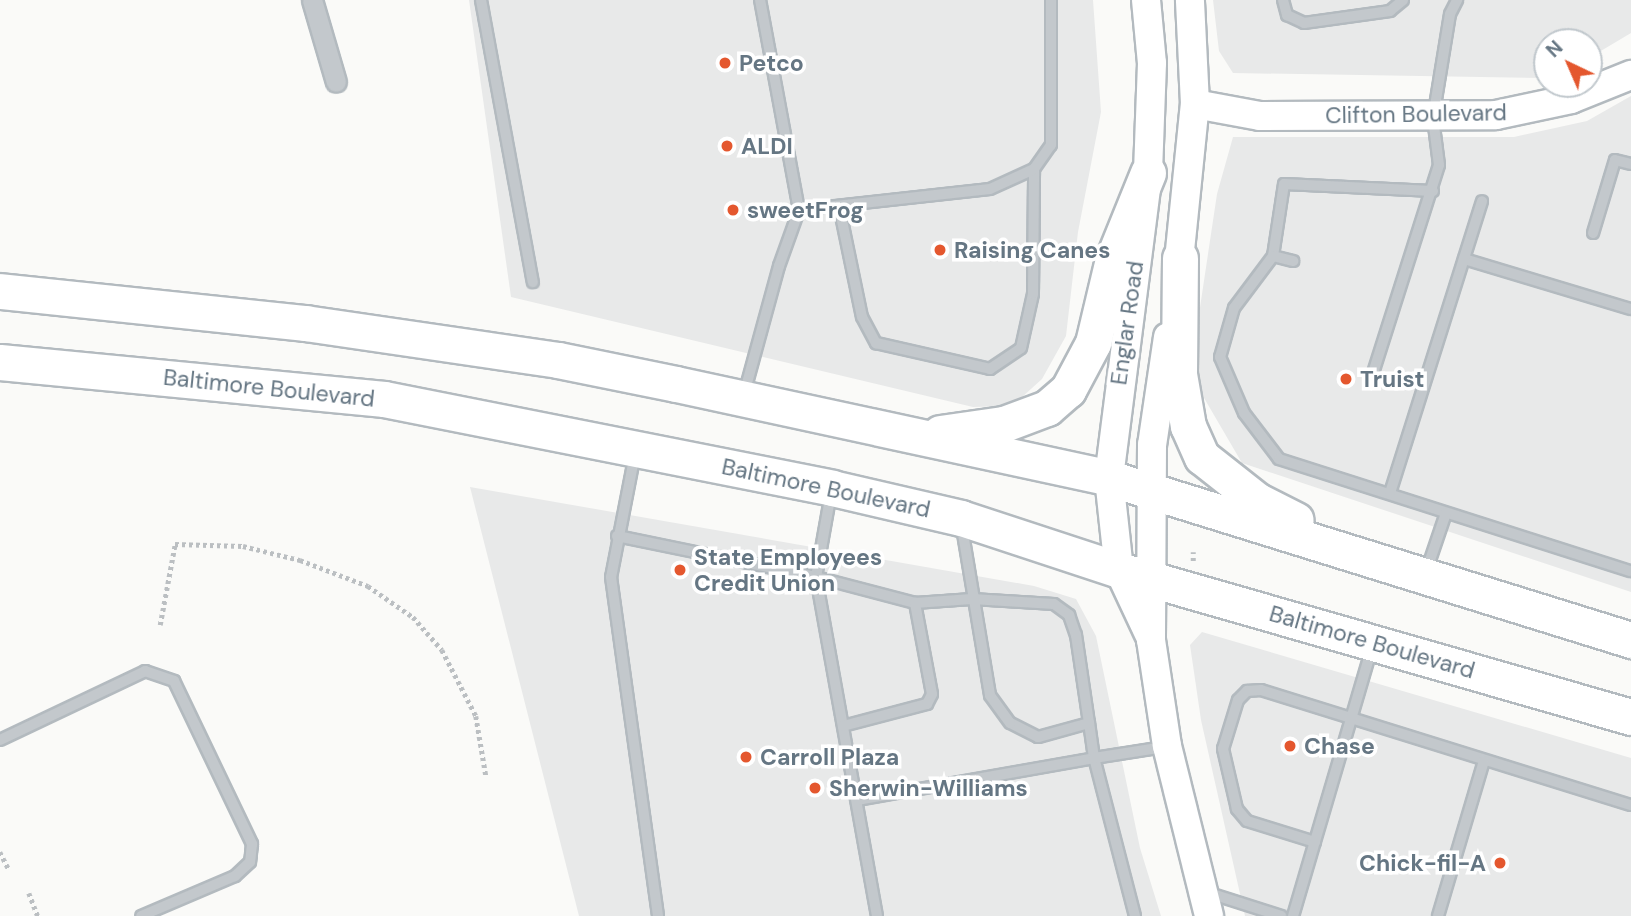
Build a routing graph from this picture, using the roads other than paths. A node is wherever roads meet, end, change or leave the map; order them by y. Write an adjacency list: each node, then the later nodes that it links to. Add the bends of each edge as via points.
1 (312, 0): 11 (street)
2 (481, 0): 26 (lane)
3 (760, 0): 20 (lane)
4 (1051, 0): 15 (lane, via 1051,145)
5 (1146, 0): 16 (main road, Englar Road, via 1152,63)
6 (1190, 0): 12 (main road, Englar Road)
7 (1283, 0): 8 (lane, via 1287,15 1304,23 1390,11)
8 (1403, 0)
9 (1457, 0): 13 (lane, via 1450,14)
10 (1631, 75): 13 (main road, Clifton Boulevard, via 1536,109)
11 (337, 82)
12 (1195, 104): 13 (main road, Clifton Boulevard, via 1260,116); 23 (main road, Englar Road)
13 (1433, 118): 17 (lane, via 1439,165)
14 (1631, 164): 21 (lane, via 1615,160)
15 (1034, 169): 19 (lane, via 989,189); 19 (lane, via 1033,294 1021,348 990,369 876,344 862,317)
16 (1148, 173): 32 (highway, via 1113,259 1093,343 1068,390 1047,408 1004,424 936,433); 34 (main road, Englar Road)
17 (1433, 191): 22 (lane, via 1284,184); 30 (lane)
18 (1482, 201): 24 (lane)
19 (839, 206): 20 (lane)
20 (799, 210): 31 (lane)
21 (1593, 233)
22 (1273, 256): 25 (lane); 37 (lane, via 1234,308 1220,356 1244,413 1279,459)
23 (1181, 258): 36 (main road, Englar Road, via 1154,423); 41 (highway, via 1180,374 1188,426 1202,457 1258,501)
24 (1464, 258): 28 (lane); 37 (lane)
25 (1293, 261)
26 (533, 282)
27 (0, 291): 31 (highway, via 305,323 558,360)
28 (1631, 309)
29 (0, 362): 33 (highway, Baltimore Boulevard, via 384,399)
30 (1373, 373)
31 (743, 398): 32 (highway)
32 (884, 429): 34 (highway)
33 (637, 446): 35 (highway, Baltimore Boulevard); 40 (lane)
34 (1109, 478): 36 (highway); 42 (main road, Englar Road)
35 (832, 488): 39 (highway, Baltimore Boulevard); 44 (lane)
36 (1151, 490): 41 (highway); 46 (main road, Englar Road)
37 (1390, 494): 38 (lane)
38 (1446, 513): 43 (lane); 45 (lane)
39 (961, 518): 42 (highway, Baltimore Boulevard); 47 (lane)
40 (617, 536): 44 (lane); 65 (lane, via 611,577)
41 (1390, 568): 45 (highway)
42 (1119, 570): 46 (highway, Baltimore Boulevard); 49 (main road, Englar Road)
43 (1631, 570)
44 (816, 577): 48 (lane); 55 (lane)
45 (1424, 578): 50 (highway)
46 (1153, 579): 49 (main road, Englar Road); 51 (highway, Baltimore Boulevard)
47 (972, 599): 48 (lane); 54 (lane, via 1054,604 1069,615); 54 (lane, via 990,695 1010,723 1038,737)
48 (915, 603): 55 (lane, via 932,694 927,704)
49 (1151, 639): 57 (main road, Englar Road)
50 (1631, 640)
51 (1373, 643): 52 (highway, Baltimore Boulevard); 53 (lane)
52 (1631, 717)
53 (1351, 720): 59 (lane); 62 (lane); 62 (lane, via 1254,690 1238,700 1224,738 1224,758 1241,816)
54 (1089, 723): 58 (lane)
55 (843, 726): 60 (lane)
56 (0, 740): 64 (lane, via 145,671 174,681 252,844 250,862 235,877)
57 (1167, 746): 58 (lane); 63 (main road, Englar Road)
58 (1094, 758): 60 (lane); 67 (lane)
59 (1484, 761): 61 (lane); 70 (lane)
60 (857, 800): 66 (lane)
61 (1631, 805)
62 (1315, 842): 69 (lane)
63 (1205, 903): 68 (lane)
64 (141, 916)
65 (658, 916)
66 (877, 916)
67 (1135, 916)
68 (1282, 916)
69 (1293, 916)
70 (1438, 916)

